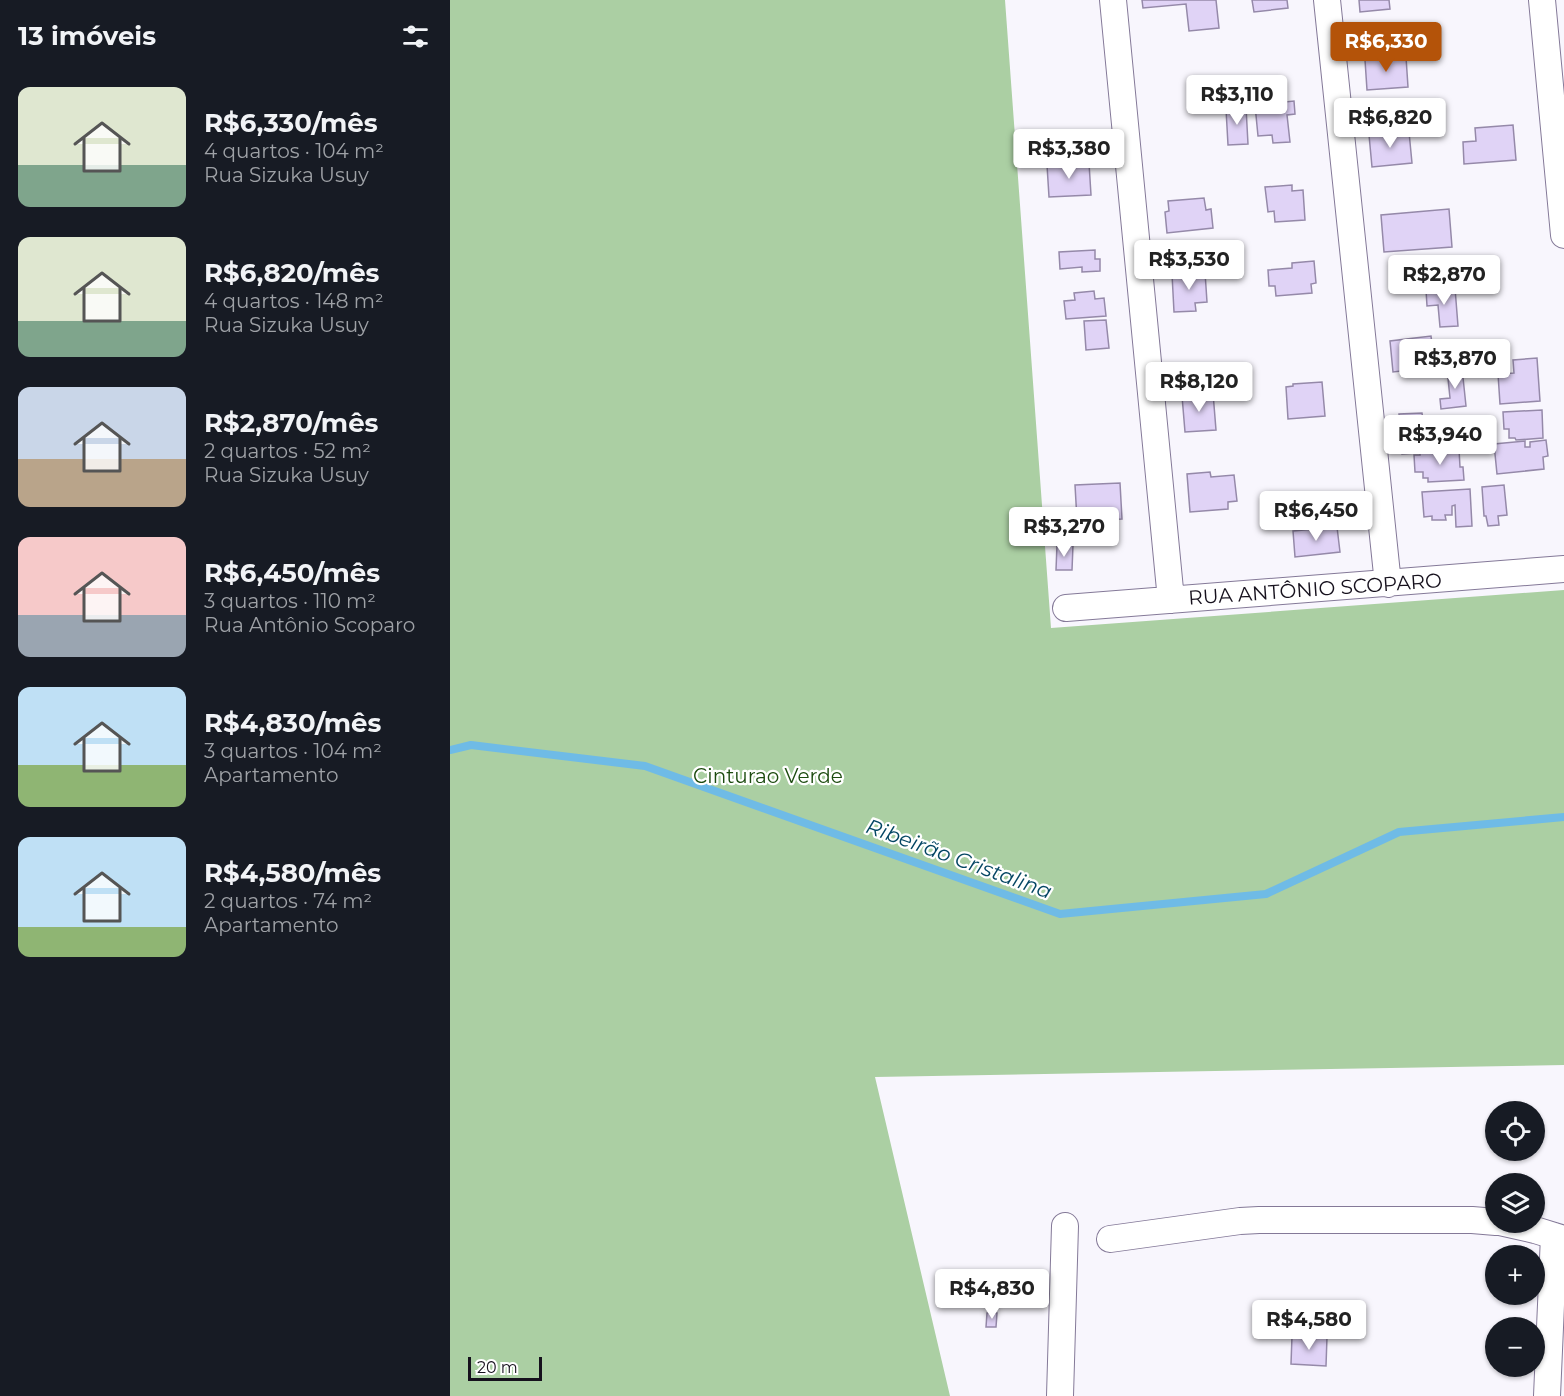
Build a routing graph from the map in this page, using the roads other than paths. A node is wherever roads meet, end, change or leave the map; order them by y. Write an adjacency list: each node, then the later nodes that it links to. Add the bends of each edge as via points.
1 (1113, 0): 7 (street)
2 (1327, 0): 6 (street)
3 (1542, 0): 4 (street)
4 (1564, 235)
5 (1564, 569): 6 (street, RUA ANTÔNIO SCOPARO)
6 (1388, 584): 7 (street, RUA ANTÔNIO SCOPARO)
7 (1171, 600): 8 (street, RUA ANTÔNIO SCOPARO)
8 (1066, 608)
9 (1485, 1221): 13 (street, via 1259,1220)
10 (1065, 1226): 14 (street)
11 (1543, 1233): 12 (street)
12 (1559, 1237): 15 (street)
13 (1110, 1239)
14 (1060, 1396)
15 (1546, 1396)

